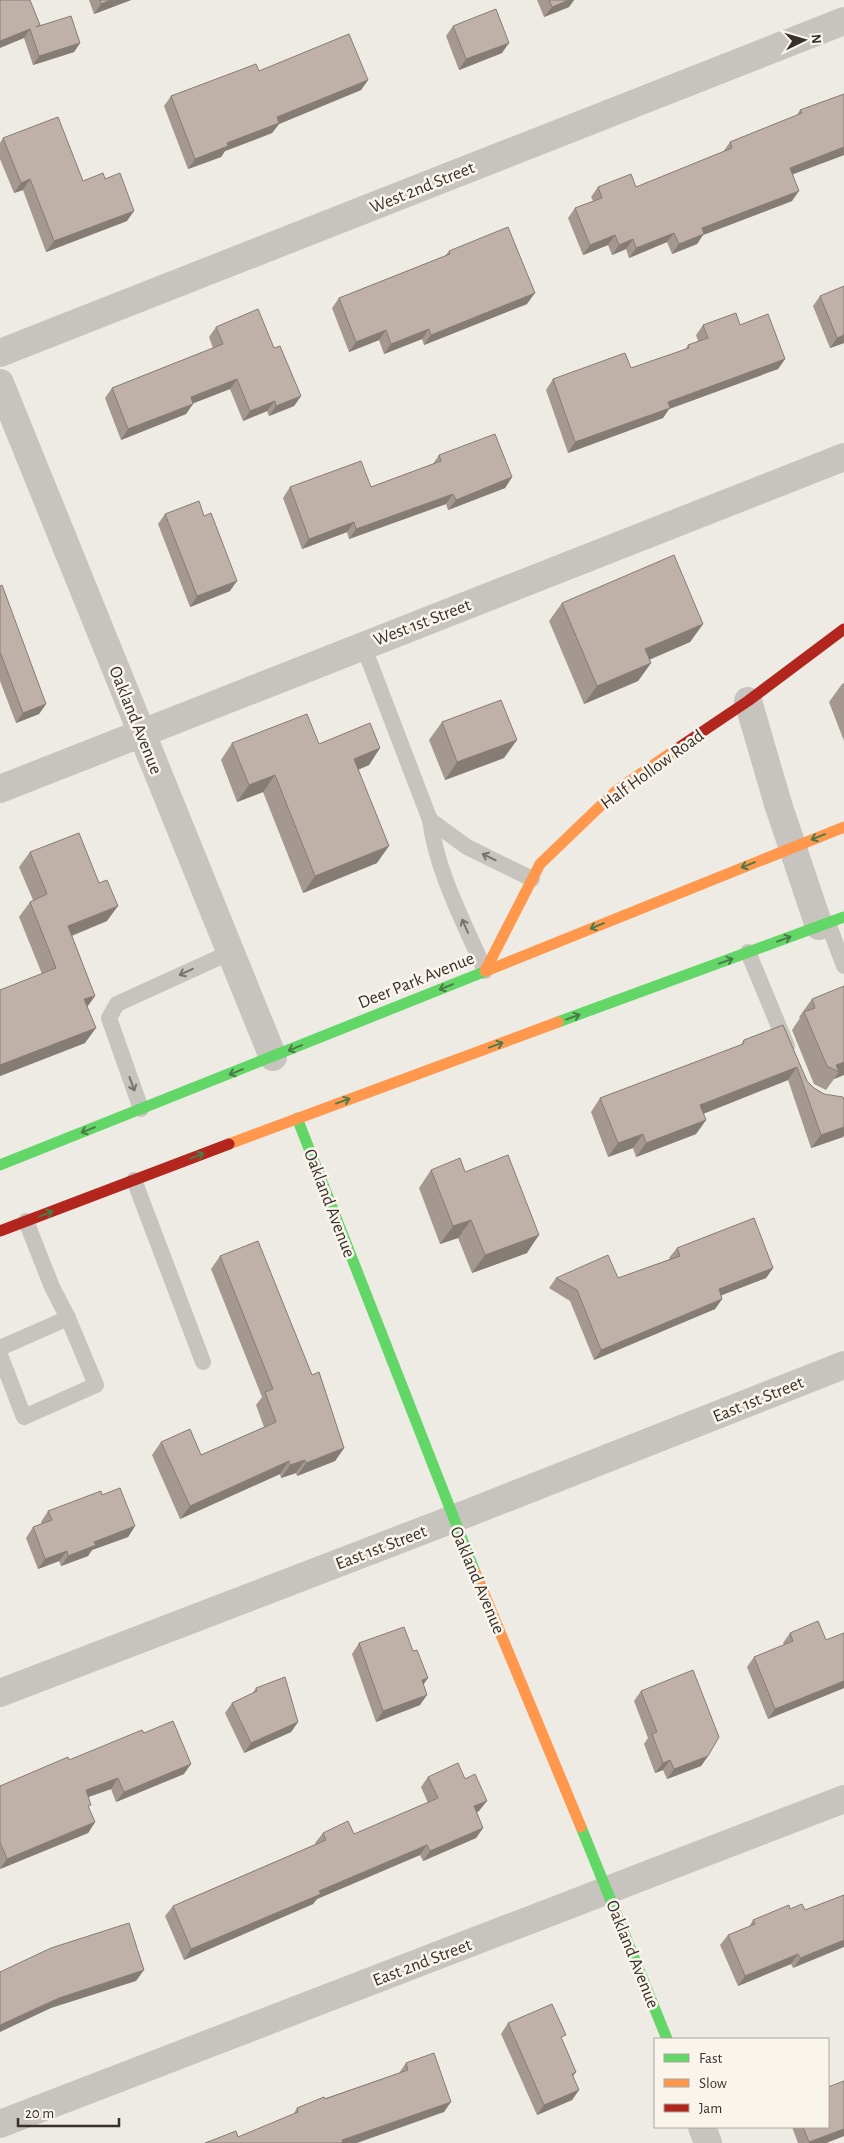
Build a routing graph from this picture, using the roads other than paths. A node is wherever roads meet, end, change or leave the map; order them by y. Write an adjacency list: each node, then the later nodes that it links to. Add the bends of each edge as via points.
1 (844, 21): 2 (street, West 2nd Street)
2 (0, 354)
3 (0, 383): 8 (street, Oakland Avenue)
4 (844, 457): 6 (street, West 1st Street)
5 (844, 629): 7 (main road, Half Hollow Road)
6 (363, 645): 8 (street, West 1st Street); 10 (lane)
7 (748, 701): 12 (street); 13 (main road, Half Hollow Road, via 617,790 540,864)
8 (141, 732): 9 (street, West 1st Street); 16 (street, Oakland Avenue)
9 (0, 789)
10 (430, 820): 13 (lane, one-way to 10, via 467,847); 19 (lane, one-way to 10, via 445,880)
11 (844, 827): 12 (main road, Deer Park Avenue, one-way to 12)
12 (793, 847): 15 (street); 19 (main road, Deer Park Avenue, one-way to 19)
13 (532, 879): 19 (main road, Half Hollow Road)
14 (844, 917): 15 (main road)
15 (823, 925): 17 (main road, one-way to 15); 18 (lane)
16 (231, 952): 20 (street, Oakland Avenue); 22 (lane, one-way to 22, via 117,1004 109,1018)
17 (748, 952): 21 (lane); 23 (main road, one-way to 17)
18 (844, 966)
19 (485, 971): 20 (main road, Deer Park Avenue, one-way to 20)
20 (273, 1057): 22 (main road, Deer Park Avenue, one-way to 22)
21 (794, 1063)
22 (141, 1109): 24 (main road, Deer Park Avenue, one-way to 24)
23 (298, 1118): 25 (main road, one-way to 23); 33 (main road, Oakland Avenue)
24 (0, 1165)
25 (134, 1180): 26 (main road, one-way to 25); 31 (lane)
26 (26, 1221): 27 (main road); 28 (lane)
27 (0, 1231)
28 (68, 1318): 29 (lane); 30 (lane, via 96,1385 24,1417)
29 (0, 1348)
30 (0, 1356)
31 (203, 1362)
32 (844, 1365): 33 (street, East 1st Street)
33 (453, 1519): 34 (street, East 1st Street); 36 (main road, Oakland Avenue)
34 (0, 1693)
35 (844, 1799): 36 (street, East 2nd Street)
36 (608, 1890): 37 (main road, Oakland Avenue); 38 (street, East 2nd Street)
37 (667, 2038)
38 (0, 2124)
39 (702, 2128): 40 (street)
40 (708, 2143)

